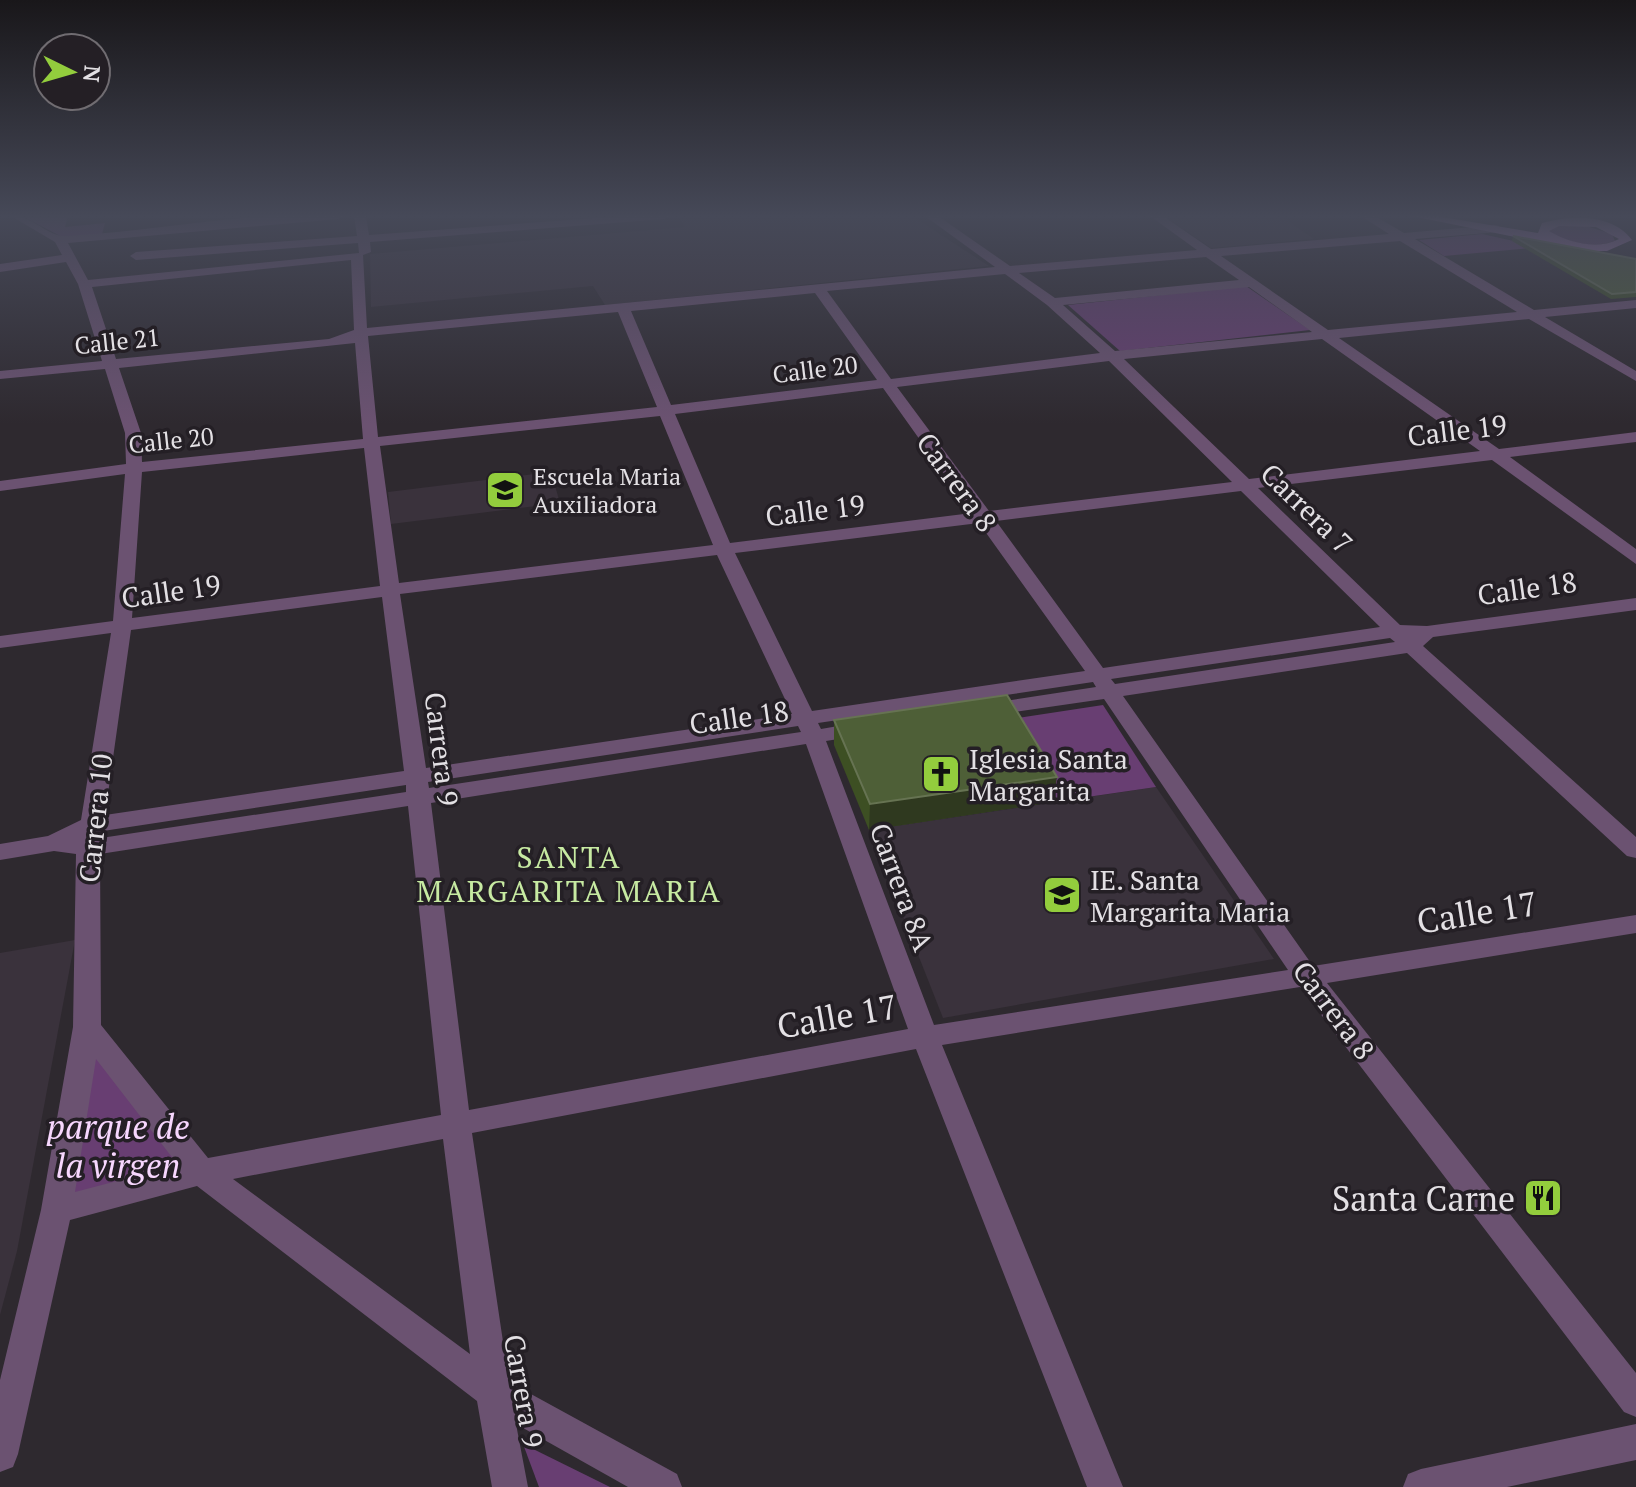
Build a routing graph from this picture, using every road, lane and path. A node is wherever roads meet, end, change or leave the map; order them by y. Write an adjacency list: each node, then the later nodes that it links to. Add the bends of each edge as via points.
1 (84, 285): 16 (street, Carrera 10)
2 (358, 285): 14 (street, Carrera 9)
3 (884, 285): 8 (street, Calle 21)
4 (1030, 285): 9 (street, Carrera 7)
5 (1227, 285): 9 (street)
6 (1256, 285): 13 (street)
7 (1482, 285): 12 (street)
8 (821, 292): 11 (street, Calle 21); 19 (street, Carrera 8)
9 (1052, 302): 15 (street, Carrera 7)
10 (1636, 304): 12 (street, Calle 20)
11 (625, 312): 14 (street, Calle 21); 20 (street, Carrera 8A)
12 (1528, 313): 13 (street, Calle 20); 18 (street)
13 (1324, 332): 15 (street, Calle 20); 23 (street)
14 (360, 337): 16 (street, Calle 21); 22 (street, Carrera 9)
15 (1112, 356): 19 (street, Calle 20); 26 (street, Carrera 7)
16 (111, 364): 17 (street, Calle 21); 24 (street, Carrera 10, via 133,433)
17 (0, 375)
18 (1636, 377)
19 (885, 385): 20 (street, Calle 20); 27 (street, Carrera 8)
20 (663, 411): 22 (street, Calle 20); 28 (street, Carrera 8A)
21 (1636, 437): 23 (street, Calle 19)
22 (370, 442): 24 (street, Calle 20); 30 (street, Carrera 9)
23 (1495, 454): 26 (street, Calle 19); 29 (street)
24 (134, 468): 25 (street, Calle 20); 32 (street, Carrera 10)
25 (0, 486)
26 (1244, 486): 27 (street, Calle 19); 33 (street, Carrera 7)
27 (984, 519): 28 (street, Calle 19); 37 (street, Carrera 8)
28 (723, 548): 30 (street, Calle 19); 38 (street, Carrera 8A)
29 (1636, 558)
30 (390, 590): 32 (street, Calle 19); 39 (street, Carrera 9)
31 (1636, 604): 34 (street, Calle 18)
32 (122, 626): 35 (street, Calle 19); 40 (street, Carrera 10)
33 (1394, 631): 34 (street, Calle 18); 36 (street, Calle 18)
34 (1419, 639): 36 (street, Calle 18); 41 (street)
35 (0, 642)
36 (1262, 660): 37 (street, Calle 18)
37 (1104, 683): 38 (street, Calle 18); 44 (street, Carrera 8)
38 (810, 727): 39 (street, Calle 18); 46 (street, Carrera 8A)
39 (417, 786): 40 (street, Calle 18); 47 (street, Carrera 9)
40 (89, 836): 42 (street, Calle 18); 45 (street, Carrera 10)
41 (1636, 850)
42 (0, 852)
43 (1636, 924): 44 (street, Calle 17)
44 (1305, 974): 46 (street, Calle 17); 51 (street, Carrera 8)
45 (87, 1027): 48 (street); 49 (street, Carrera 10)
46 (925, 1037): 47 (street, Calle 17); 56 (street, Carrera 8A)
47 (454, 1122): 48 (street, Calle 17); 50 (street, Carrera 9)
48 (201, 1172): 49 (street, Calle 17); 50 (street)
49 (57, 1210): 53 (street, Carrera 10)
50 (492, 1391): 54 (street, Carrera 9); 55 (street)
51 (1636, 1400)
52 (1636, 1442): 57 (street)
53 (0, 1454)
54 (510, 1487)
55 (664, 1487)
56 (1105, 1487)
57 (1421, 1487)

